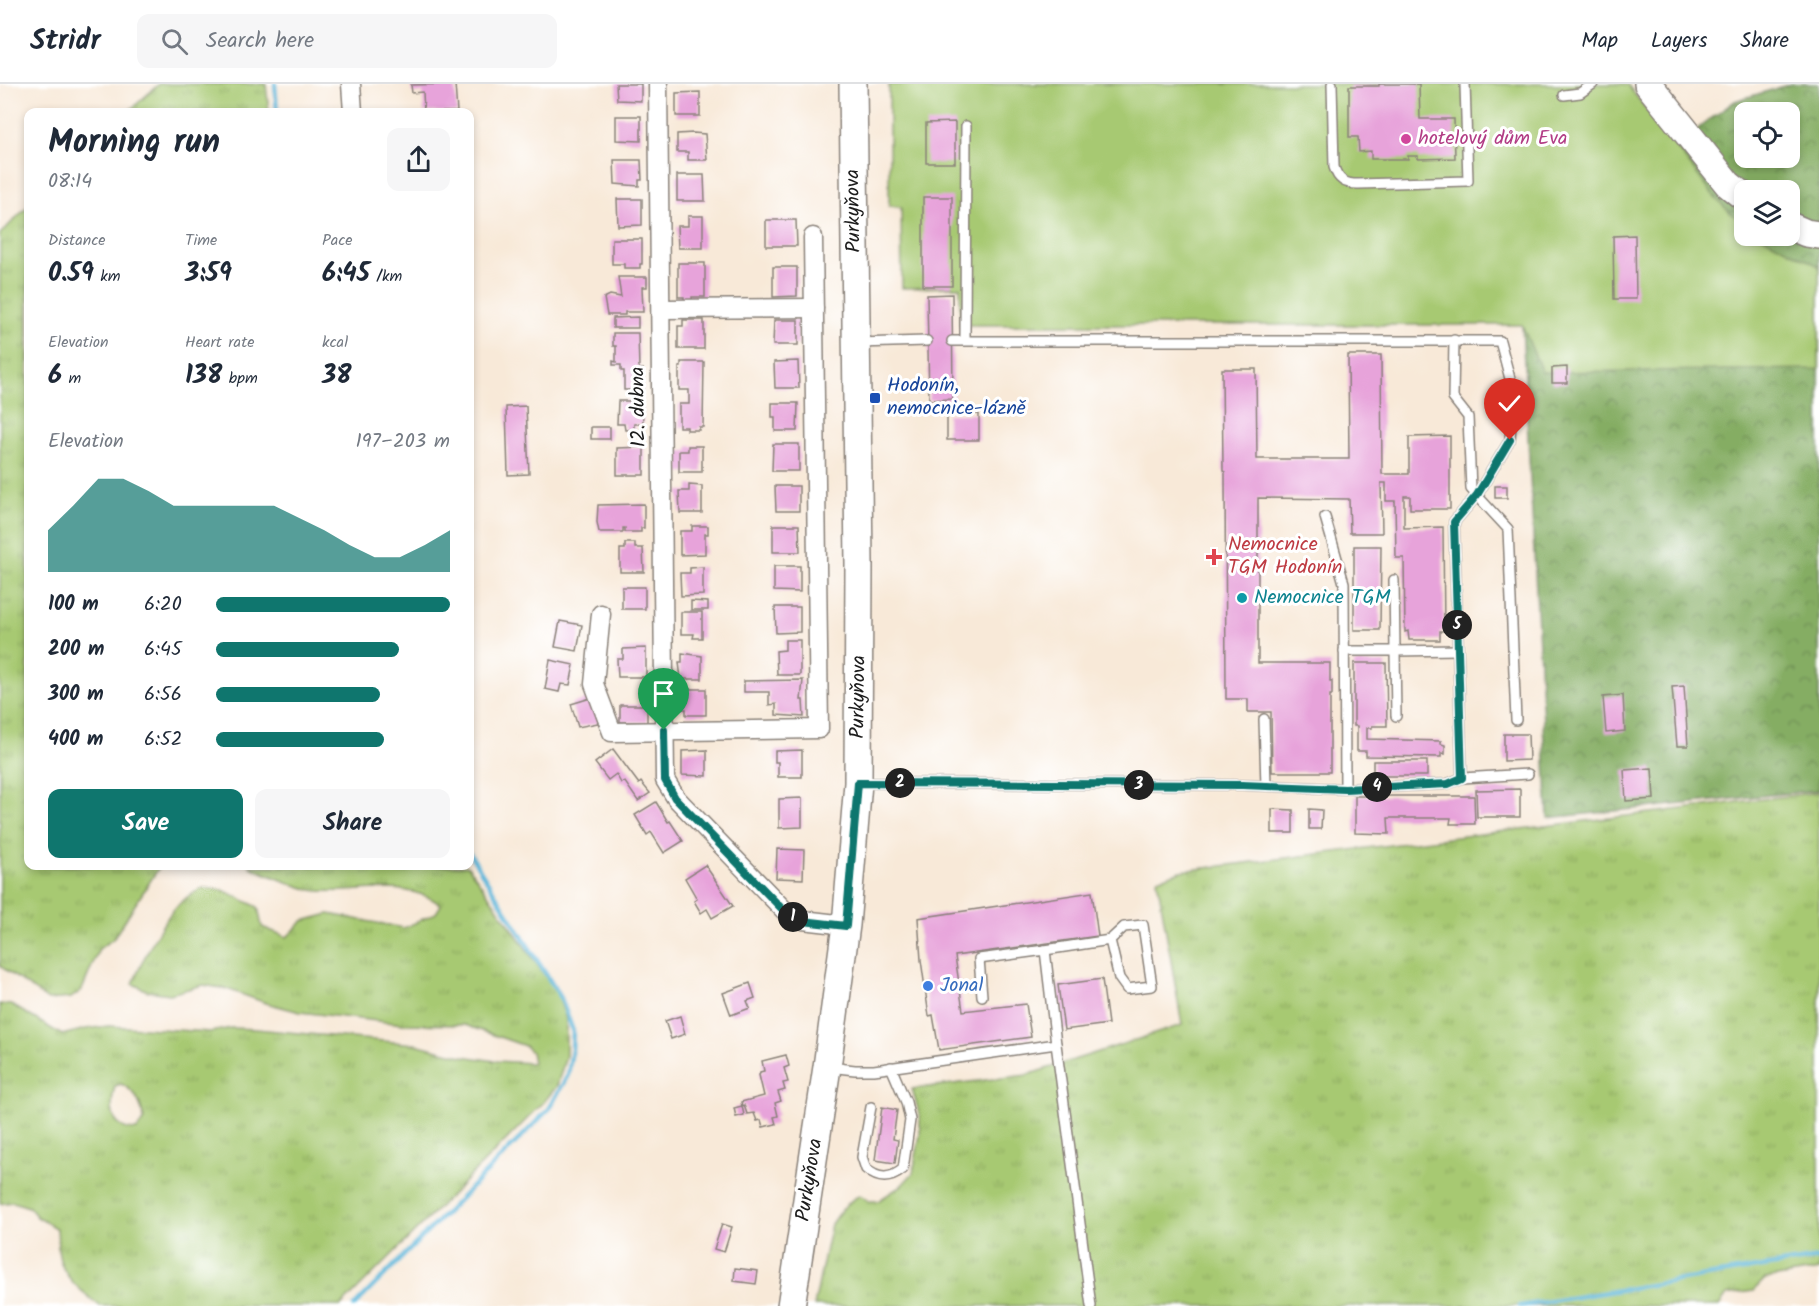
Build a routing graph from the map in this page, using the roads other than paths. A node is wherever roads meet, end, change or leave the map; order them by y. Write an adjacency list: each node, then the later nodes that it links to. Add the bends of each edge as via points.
1 (351, 84): 9 (street)
2 (658, 84): 16 (street, 12. dubna)
3 (853, 84): 21 (street, Purkyňova)
4 (1332, 84): 5 (lane, via 1336,175 1342,181 1358,184 1468,181)
5 (1465, 84)
6 (1593, 84): 8 (lane, via 1580,93)
7 (1648, 84): 11 (street)
8 (1564, 95)
9 (353, 108)
10 (966, 126): 17 (lane)
11 (1734, 189)
12 (1800, 230): 13 (street)
13 (1819, 236)
14 (813, 237): 15 (street, Purkyňova)
15 (814, 308): 16 (street); 32 (street, Purkyňova, via 819,729)
16 (660, 309): 32 (street, 12. dubna)
17 (965, 340): 18 (lane); 20 (lane)
18 (1454, 340): 22 (lane, via 1454,398 1468,417 1471,489); 22 (lane, via 1500,340 1513,390 1510,440)
19 (927, 341): 21 (lane)
20 (952, 341)
21 (855, 343): 35 (street, Purkyňova)
22 (1477, 495): 26 (lane, via 1454,522); 31 (lane, via 1508,529)
23 (1325, 517): 27 (lane, via 1344,583)
24 (1394, 580): 28 (lane)
25 (601, 614): 32 (street, via 594,684 609,727 612,732)
26 (1458, 650): 28 (lane); 34 (lane)
27 (1344, 651): 28 (lane); 37 (lane)
28 (1395, 651): 29 (lane)
29 (1396, 716)
30 (1264, 719): 36 (lane)
31 (1516, 720)
32 (664, 730): 38 (street, 12. dubna, via 665,780 675,798 786,913 803,921)
33 (1528, 774): 34 (lane)
34 (1462, 778): 37 (lane, via 1448,784)
35 (858, 783): 36 (lane); 38 (street, Purkyňova)
36 (1266, 786): 37 (lane)
37 (1345, 789)
38 (846, 926): 43 (street, Purkyňova)
39 (1110, 940): 39 (lane, via 1119,978 1128,989 1152,986 1143,925 1124,927); 40 (lane)
40 (1045, 950): 41 (lane, via 979,959); 42 (lane)
41 (982, 996)
42 (1056, 1044): 44 (lane); 47 (lane)
43 (827, 1067): 44 (lane); 46 (street, Purkyňova)
44 (891, 1067): 45 (lane, via 910,1120 903,1169 894,1176 881,1178 871,1174 862,1158)
45 (871, 1107)
46 (791, 1306)
47 (1091, 1306)

